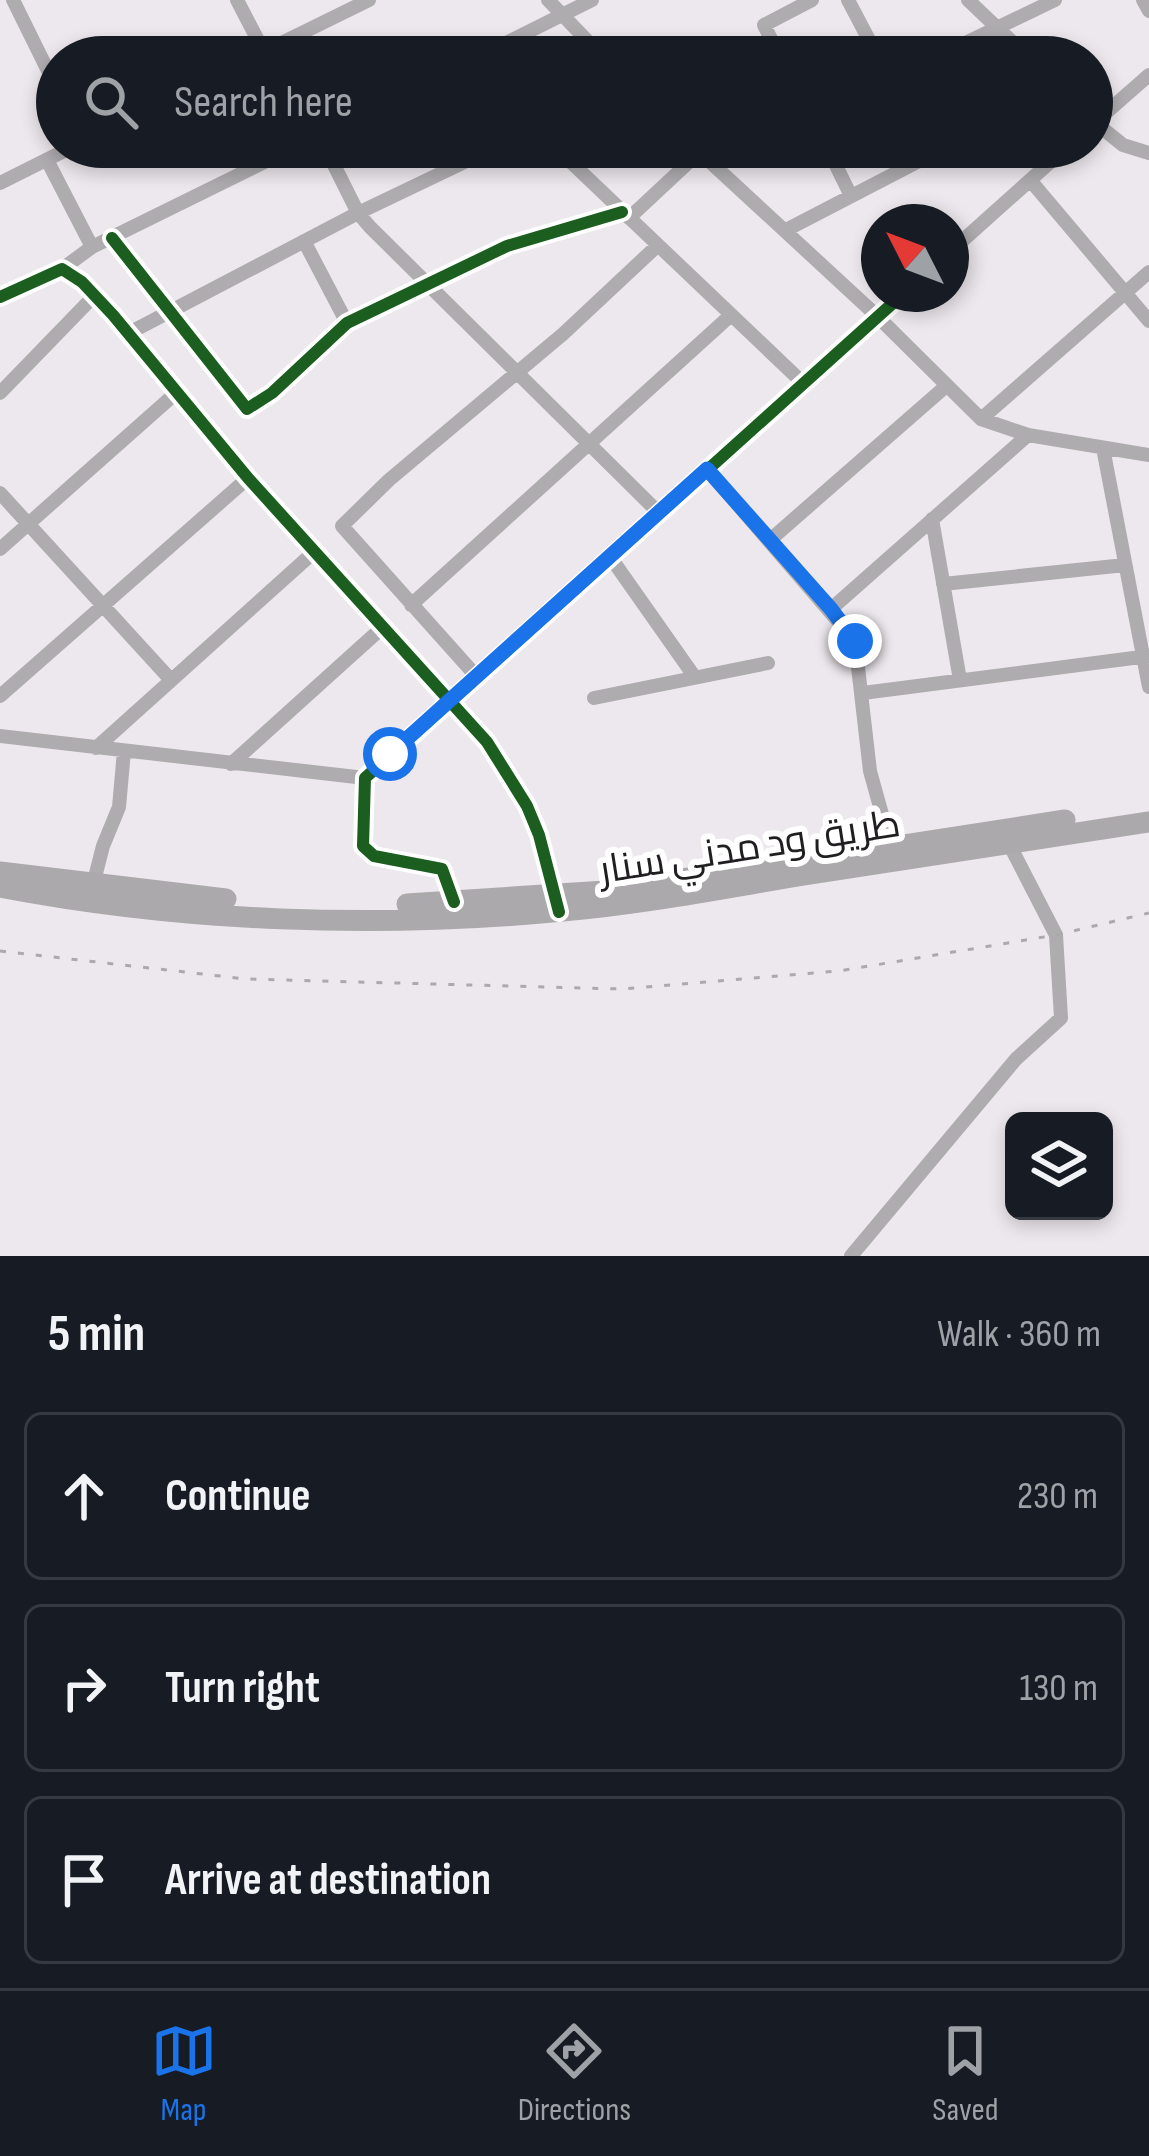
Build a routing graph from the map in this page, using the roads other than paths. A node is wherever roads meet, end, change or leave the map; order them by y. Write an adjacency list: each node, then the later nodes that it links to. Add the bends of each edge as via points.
1 (237, 0): 15 (street)
2 (369, 0): 11 (street)
3 (548, 0): 13 (street)
4 (592, 0): 13 (street)
5 (848, 0): 20 (street)
6 (968, 0): 14 (street)
7 (1055, 0): 14 (street)
8 (1143, 0): 12 (street)
9 (6, 1): 23 (street)
10 (802, 2): 19 (street, via 764,25)
11 (341, 6): 16 (street)
12 (1149, 11)
13 (561, 16): 17 (street); 18 (street)
14 (998, 28): 21 (street); 22 (street)
15 (252, 36)
16 (295, 36)
17 (521, 36)
18 (581, 36)
19 (770, 36)
20 (867, 36)
21 (986, 36)
22 (1006, 36)
23 (36, 53)
24 (1149, 75): 25 (street)
25 (1113, 105)
26 (1113, 137): 27 (street)
27 (1149, 153)
28 (36, 165): 39 (street)
29 (51, 168): 49 (street)
30 (254, 168): 46 (street)
31 (336, 168): 42 (street)
32 (452, 168): 42 (street)
33 (577, 168): 43 (street)
34 (677, 168): 43 (street)
35 (720, 168): 44 (street)
36 (837, 168): 41 (street)
37 (895, 168): 41 (street)
38 (1043, 168): 40 (street)
39 (1, 180)
40 (1030, 180): 45 (street); 53 (street)
41 (850, 194): 44 (street)
42 (358, 213): 47 (street); 52 (street)
43 (626, 215): 48 (street); 52 (street, via 507,246)
44 (786, 230): 59 (street)
45 (969, 235)
46 (112, 238): 49 (street); 56 (street)
47 (304, 241): 56 (street); 61 (street)
48 (657, 246): 58 (street); 63 (street)
49 (92, 247): 50 (street)
50 (62, 268): 54 (street); 55 (street)
51 (1149, 272): 53 (street)
52 (429, 282): 61 (street); 63 (street)
53 (1126, 293): 60 (street); 68 (street)
54 (95, 295): 62 (street); 66 (street)
55 (0, 297)
56 (169, 311): 61 (street, via 247,409); 62 (street)
57 (883, 312): 59 (street)
58 (730, 315): 64 (street); 70 (street)
59 (878, 316): 64 (street); 65 (street)
60 (1149, 321)
61 (347, 323)
62 (129, 333): 67 (street)
63 (518, 373): 70 (street); 85 (street, via 342,526)
64 (802, 383): 73 (street)
65 (945, 387): 68 (street); 79 (street)
66 (0, 393)
67 (176, 393): 74 (street); 78 (street)
68 (980, 419): 69 (street)
69 (1028, 435): 71 (street); 77 (street)
70 (591, 444): 76 (street); 85 (street)
71 (1103, 448): 72 (street); 83 (street)
72 (1149, 455)
73 (707, 469): 76 (street); 79 (street)
74 (248, 478): 81 (street); 86 (street)
75 (0, 493): 78 (street)
76 (658, 513): 82 (street)
77 (932, 519): 84 (street); 87 (street)
78 (28, 524): 80 (street); 86 (street)
79 (770, 540): 87 (street)
80 (0, 549)
81 (314, 552): 88 (street); 93 (street)
82 (611, 557): 91 (street); 92 (street)
83 (1125, 565): 84 (street); 89 (street)
84 (943, 584): 94 (street)
85 (411, 605): 92 (street)
86 (103, 606): 93 (street); 97 (street)
87 (831, 609): 96 (street, via 855,641)
88 (384, 626): 99 (street); 103 (street)
89 (1147, 657): 94 (street); 95 (street)
90 (768, 663): 91 (street)
91 (694, 676): 98 (street)
92 (477, 677): 99 (street)
93 (171, 680): 101 (street)
94 (961, 680): 96 (street)
95 (1149, 687)
96 (863, 693): 108 (street, via 870,771)
97 (0, 696)
98 (594, 698)
99 (451, 699): 104 (street); 113 (street, via 527,806)
100 (0, 736): 101 (street)
101 (95, 748): 102 (street)
102 (124, 751): 103 (street); 110 (street, via 119,807)
103 (231, 764): 104 (street)
104 (365, 778): 112 (street, via 363,846 374,856 442,869)
105 (1149, 807): 107 (highway, طريق ود مدني سنار)
106 (1149, 822): 107 (highway, طريق ود مدني سنار)
107 (1005, 836): 108 (highway, طريق ود مدني سنار); 114 (street, via 1056,935 1060,1018 1016,1059)
108 (893, 855): 113 (highway, طريق ود مدني سنار)
109 (0, 872): 110 (highway, طريق ود مدني سنار)
110 (93, 885): 112 (highway, طريق ود مدني سنار, via 297,903)
111 (0, 887): 113 (highway, طريق ود مدني سنار, via 299,918 401,919)
112 (454, 902): 113 (highway, طريق ود مدني سنار)
113 (557, 904)
114 (851, 1256)

